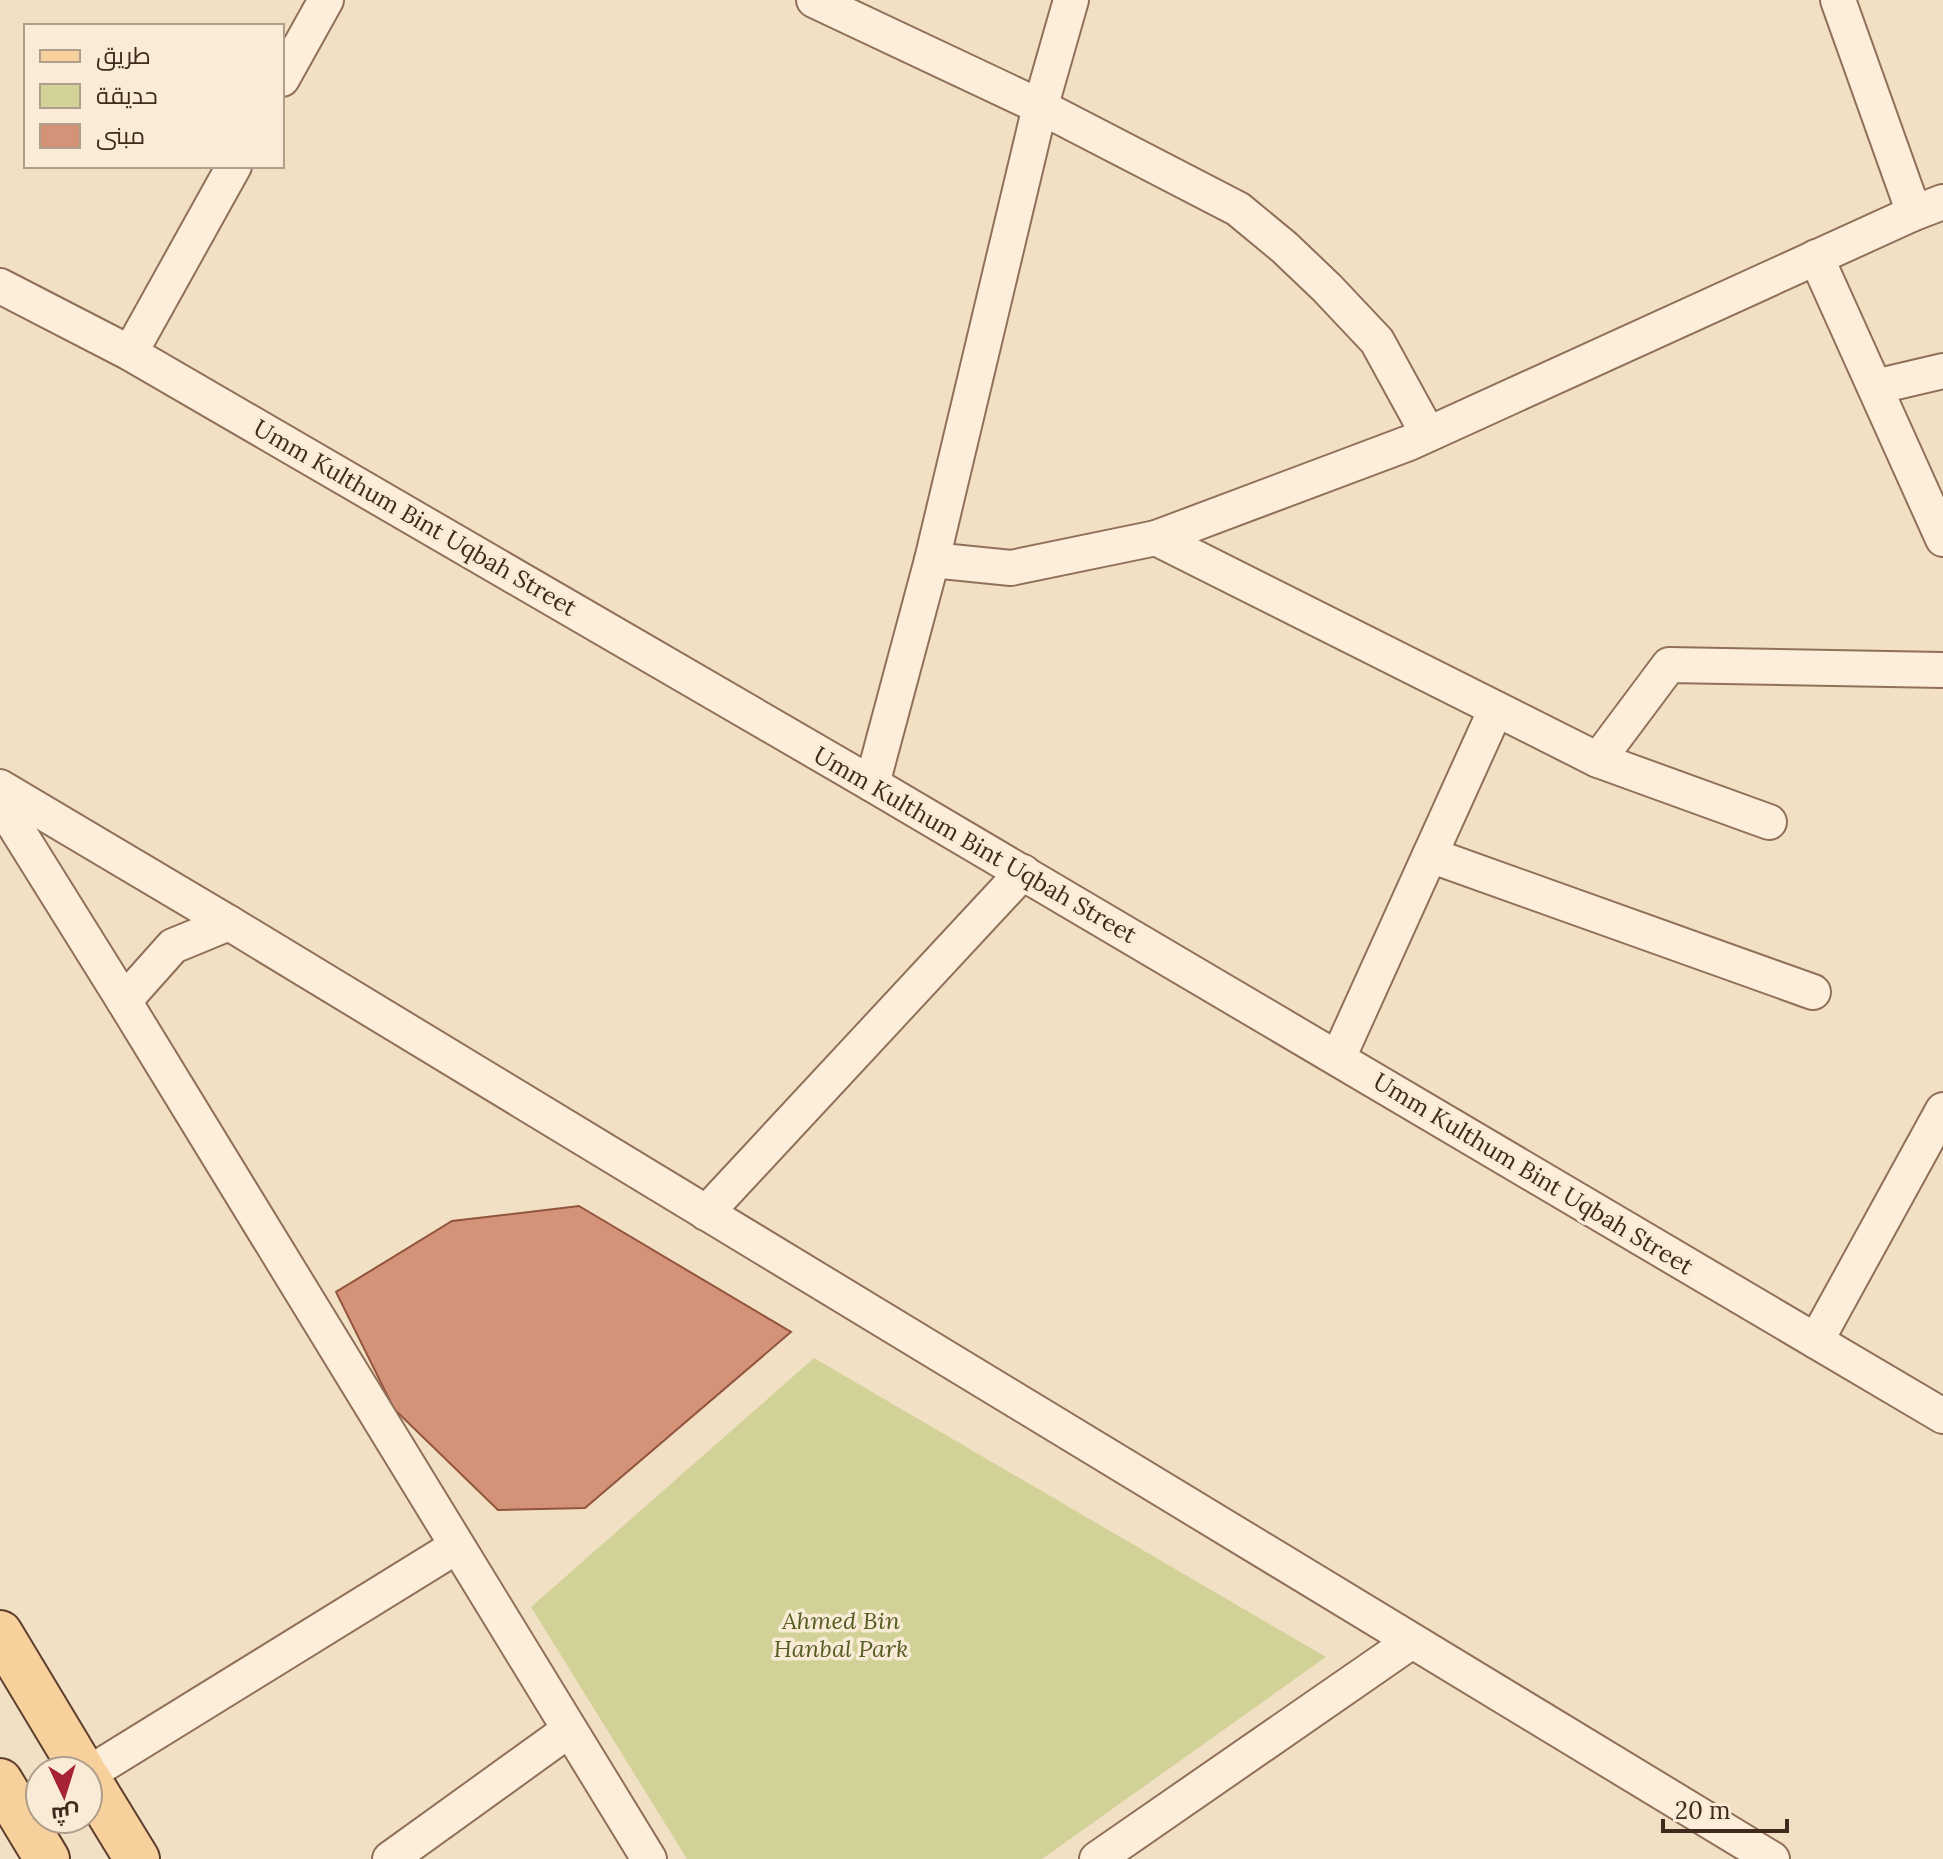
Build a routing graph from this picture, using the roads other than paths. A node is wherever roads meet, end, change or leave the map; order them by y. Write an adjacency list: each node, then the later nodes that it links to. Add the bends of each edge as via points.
1 (326, 0): 5 (street)
2 (814, 0): 6 (street)
3 (1071, 0): 6 (street)
4 (1838, 0): 8 (street)
5 (284, 75)
6 (1041, 107): 14 (street, via 1238,209 1284,247 1377,341); 17 (street)
7 (233, 168): 11 (street)
8 (1928, 208): 9 (street)
9 (1816, 257): 13 (street); 14 (street)
10 (0, 286): 11 (street, Umm Kulthum Bint Uqbah Street)
11 (130, 353): 21 (street, Umm Kulthum Bint Uqbah Street)
12 (1943, 371): 13 (street)
13 (1875, 387): 16 (street)
14 (1428, 434): 15 (street)
15 (1156, 538): 17 (street, via 1011,568); 19 (street)
16 (1943, 539)
17 (932, 560): 21 (street)
18 (1943, 670): 20 (street, via 1669,665)
19 (1496, 709): 20 (street); 25 (street)
20 (1598, 760): 24 (street)
21 (872, 784): 26 (street, Umm Kulthum Bint Uqbah Street)
22 (0, 787): 27 (street)
23 (0, 802): 29 (street)
24 (1769, 822)
25 (1430, 855): 28 (street); 30 (street)
26 (1023, 872): 30 (street, Umm Kulthum Bint Uqbah Street); 32 (street)
27 (229, 923): 29 (street, via 173,946); 32 (street)
28 (1813, 992)
29 (124, 1001): 35 (street)
30 (1338, 1058): 33 (street, Umm Kulthum Bint Uqbah Street)
31 (1943, 1110): 33 (street)
32 (706, 1213): 37 (street)
33 (1816, 1341): 34 (street, Umm Kulthum Bint Uqbah Street)
34 (1943, 1416)
35 (457, 1546): 38 (street); 40 (street)
36 (0, 1633): 39 (main road)
37 (1412, 1641): 47 (street); 48 (street)
38 (569, 1730): 45 (street); 46 (street)
39 (74, 1755)
40 (104, 1764)
41 (0, 1781): 43 (main road)
42 (104, 1805): 44 (main road)
43 (47, 1859)
44 (137, 1859)
45 (390, 1859)
46 (649, 1859)
47 (1097, 1859)
48 (1772, 1859)

